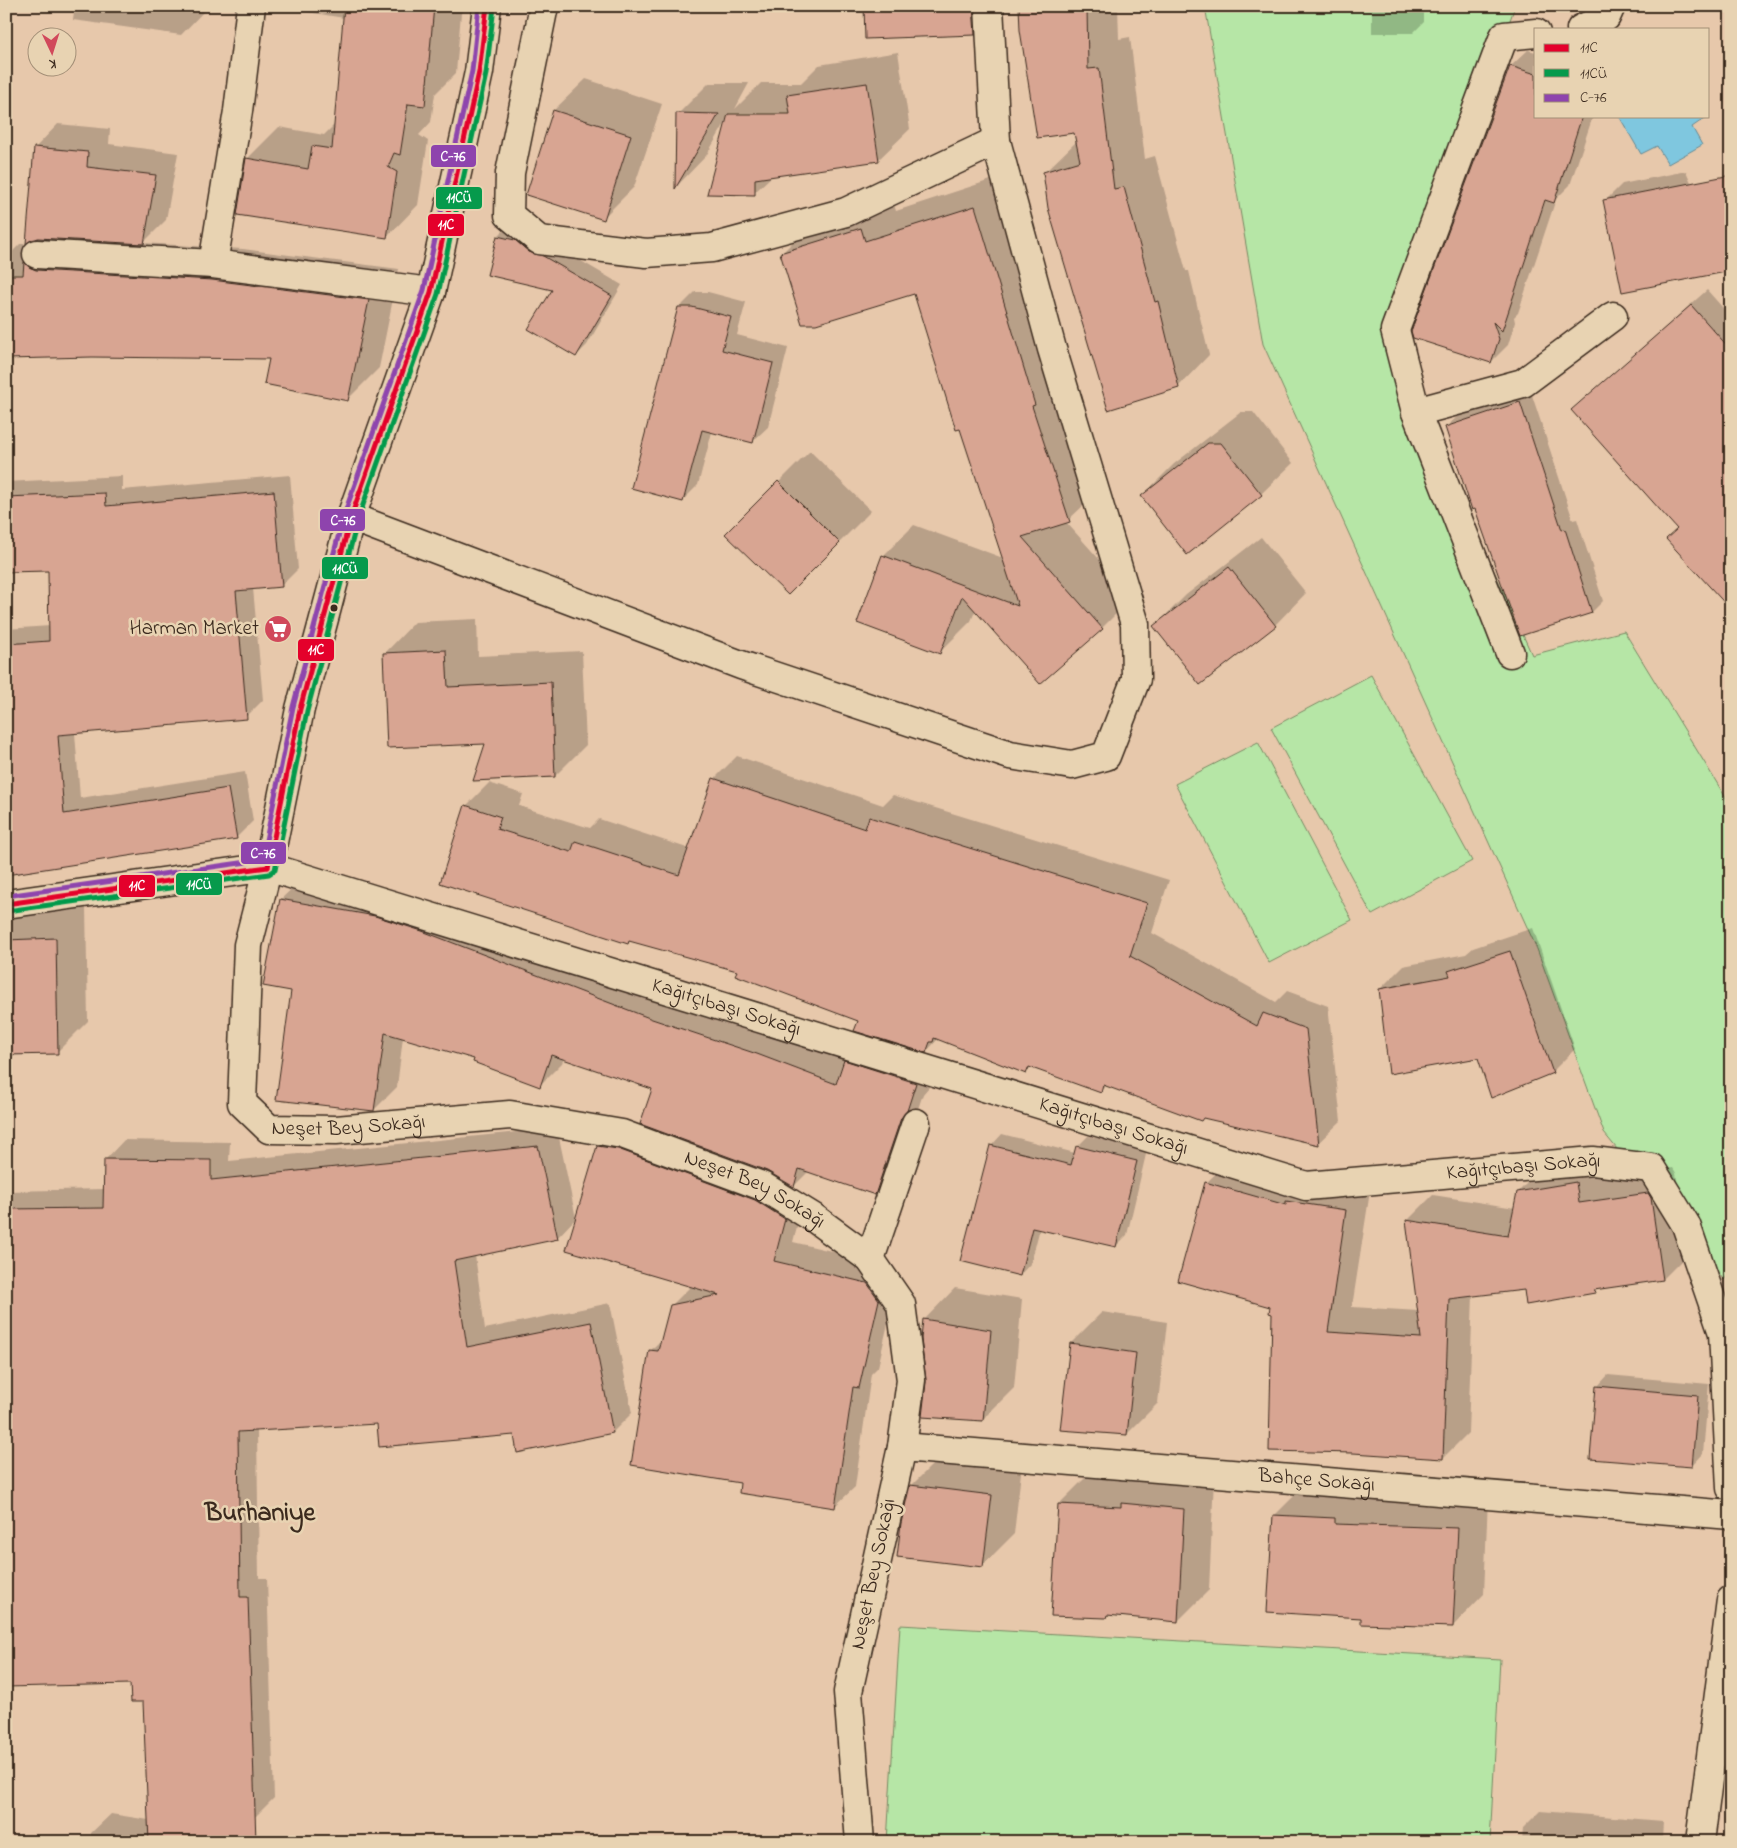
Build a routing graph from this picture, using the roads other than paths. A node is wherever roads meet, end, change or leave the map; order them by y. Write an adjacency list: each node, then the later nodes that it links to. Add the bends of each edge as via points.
1 (251, 6): 10 (street)
2 (486, 6): 11 (street, Neşet Bey Sokağı, via 479,72)
3 (544, 6): 8 (street, via 510,181 509,214 539,240 646,253 712,248 846,212)
4 (989, 6): 8 (street)
5 (1612, 6): 6 (street, via 1606,17)
6 (1582, 28)
7 (1534, 33): 13 (street, via 1504,36 1395,330)
8 (996, 141): 14 (street, via 1052,349 1135,624 1136,679 1106,756 1072,766 1010,756 741,665)
9 (37, 254): 10 (street)
10 (213, 264): 11 (street)
11 (431, 292): 14 (street, Neşet Bey Sokağı)
12 (1612, 316): 13 (street, via 1522,384)
13 (1416, 412): 15 (street)
14 (351, 517): 16 (street, Neşet Bey Sokağı, via 300,709)
15 (1510, 653)
16 (268, 867): 17 (street); 19 (street, Neşet Bey Sokağı, via 248,945 242,1103 269,1129 336,1130 510,1115 622,1134 762,1186 814,1218); 21 (street, Kağıtçıbaşı Sokağı, via 1306,1186 1593,1161 1651,1168 1686,1225 1723,1333)
17 (6, 904)
18 (916, 1124): 19 (street)
19 (870, 1259): 20 (street, Neşet Bey Sokağı, via 901,1304 911,1380)
20 (902, 1447): 22 (street, Bahçe Sokağı); 24 (street, Neşet Bey Sokağı, via 848,1692)
21 (1731, 1488)
22 (1731, 1515)
23 (1731, 1600): 25 (street)
24 (860, 1842)
25 (1700, 1842)

